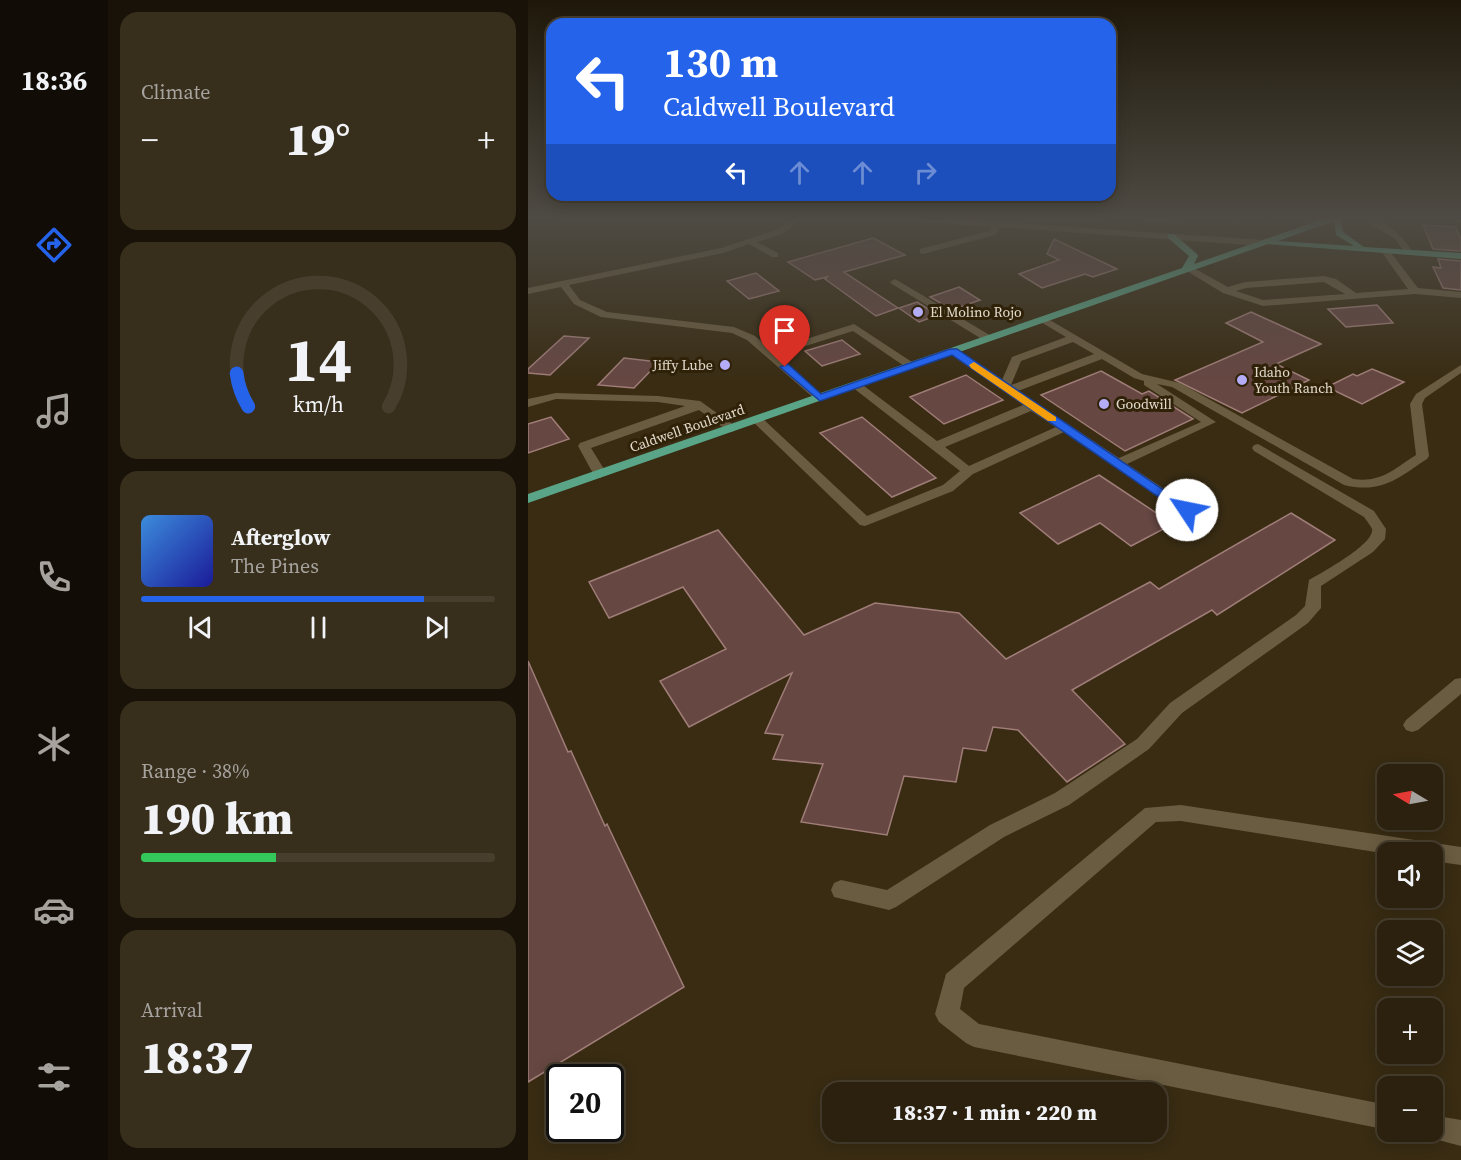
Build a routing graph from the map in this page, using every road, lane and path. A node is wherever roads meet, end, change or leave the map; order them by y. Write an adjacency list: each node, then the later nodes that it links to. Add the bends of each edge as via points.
1 (608, 273): 6 (street)
2 (1173, 273): 12 (main road, Caldwell Boulevard)
3 (1195, 273): 8 (street)
4 (1402, 273): 9 (street)
5 (895, 282): 14 (street)
6 (563, 283): 7 (street); 16 (street, via 577,302 595,312 734,330)
7 (528, 291)
8 (1226, 291): 10 (street, via 1263,303); 10 (street, via 1245,285 1324,279)
9 (1415, 291): 10 (street); 11 (street)
10 (1352, 294)
11 (1461, 295)
12 (1043, 319): 13 (street); 14 (main road, Caldwell Boulevard)
13 (1074, 338): 17 (street); 22 (street, via 1016,359)
14 (989, 339): 15 (main road, Caldwell Boulevard)
15 (953, 351): 18 (main road, Caldwell Boulevard); 22 (street)
16 (770, 354): 18 (street, via 854,327); 23 (street)
17 (1102, 355): 20 (street); 22 (street)
18 (911, 366): 21 (main road, Caldwell Boulevard)
19 (1461, 368): 20 (street, via 1420,396 1416,404 1423,456 1383,482 1366,485 1349,482 1176,385)
20 (1138, 376): 32 (street, via 1210,422)
21 (856, 385): 23 (main road, Caldwell Boulevard); 30 (street)
22 (1007, 388): 26 (street)
23 (820, 398): 27 (main road, Caldwell Boulevard)
24 (528, 403): 25 (street, via 556,396 658,399)
25 (700, 405): 28 (street); 34 (street, via 584,446)
26 (1032, 406): 29 (street); 30 (street)
27 (757, 420): 28 (main road, Caldwell Boulevard); 33 (street, via 865,522 948,488)
28 (732, 428): 34 (main road, Caldwell Boulevard)
29 (1065, 428): 32 (street); 33 (street)
30 (936, 446): 33 (street)
31 (1258, 448): 40 (street, via 1369,514 1379,529 1378,539 1314,584 1313,608 1302,618 1176,708 1143,744 1062,799 997,831 889,900)
32 (1118, 464): 36 (street)
33 (968, 471)
34 (600, 474): 35 (main road, Caldwell Boulevard)
35 (528, 499)
36 (1204, 522)
37 (1461, 684): 38 (street)
38 (1412, 724)
39 (1461, 856): 41 (street, via 1181,813 1152,814 954,982 947,1014 974,1035)
40 (842, 890)
41 (1377, 1116)
42 (1443, 1129): 43 (street)
43 (1461, 1133)

